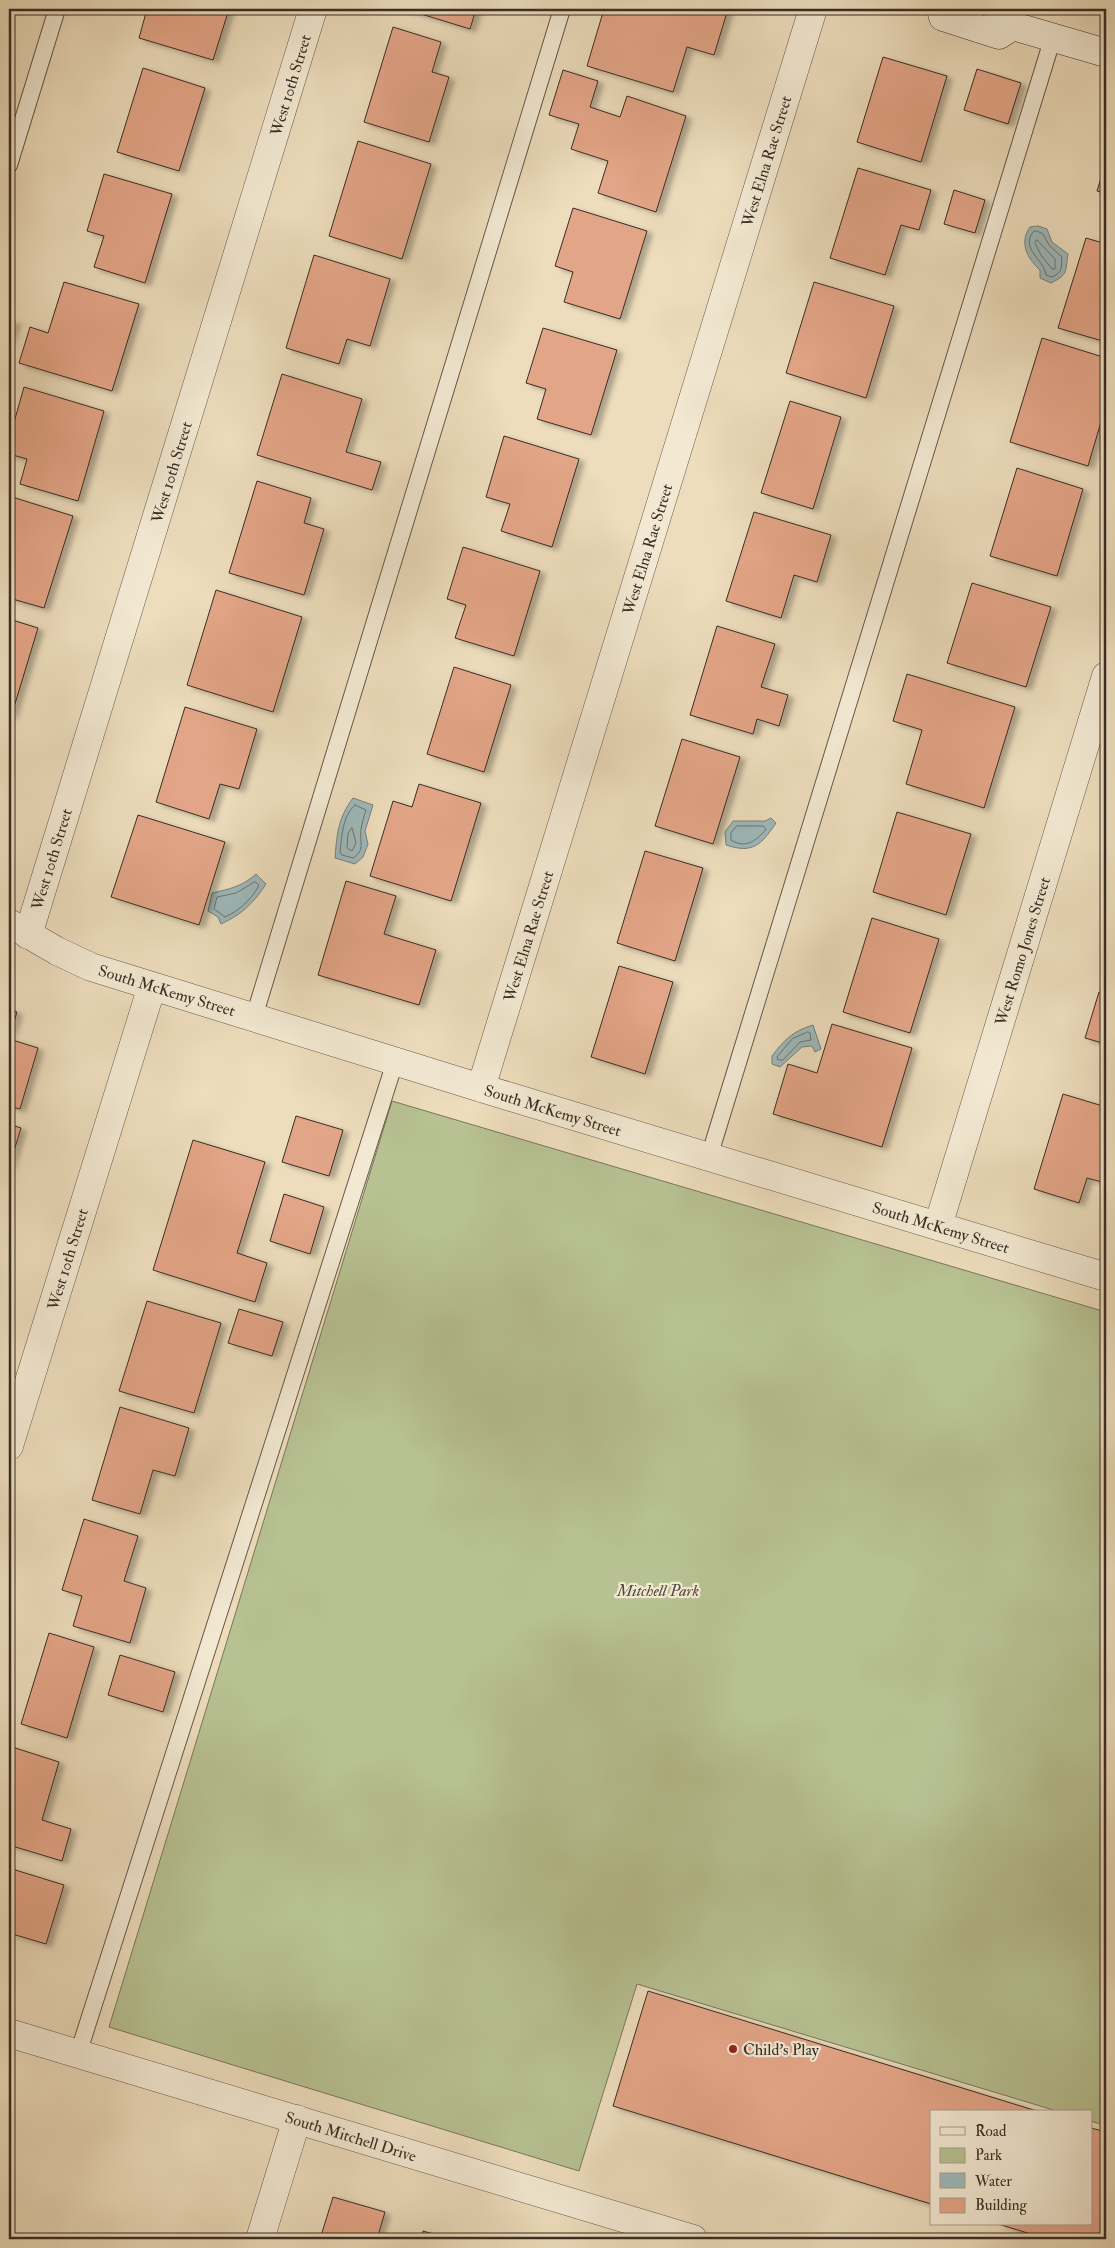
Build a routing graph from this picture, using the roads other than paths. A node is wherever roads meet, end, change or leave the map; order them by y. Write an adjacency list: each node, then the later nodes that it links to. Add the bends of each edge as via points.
1 (57, 9): 9 (lane)
2 (313, 9): 11 (street, West 10th Street)
3 (562, 9): 13 (lane)
4 (813, 9): 15 (street, West Elna Rae Street)
5 (941, 9): 6 (street, via 943,17 998,35)
6 (1005, 18): 7 (street)
7 (1053, 37): 8 (street); 16 (lane)
8 (1106, 53)
9 (9, 165)
10 (1106, 676): 17 (street, West Romo Jones Street)
11 (18, 929): 12 (street, South McKemy Street, via 91,966)
12 (152, 986): 13 (street, South McKemy Street); 19 (street, West 10th Street)
13 (254, 1018): 14 (street, South McKemy Street)
14 (395, 1062): 15 (street, South McKemy Street); 21 (lane)
15 (481, 1088): 16 (street, South McKemy Street)
16 (709, 1157): 17 (street, South McKemy Street)
17 (938, 1226): 18 (street, South McKemy Street)
18 (1106, 1277)
19 (9, 1446)
20 (9, 2033): 21 (street, South Mitchell Drive)
21 (78, 2054): 22 (street, South Mitchell Drive)
22 (297, 2119): 23 (street); 24 (street, South Mitchell Drive)
23 (260, 2239)
24 (693, 2239)

